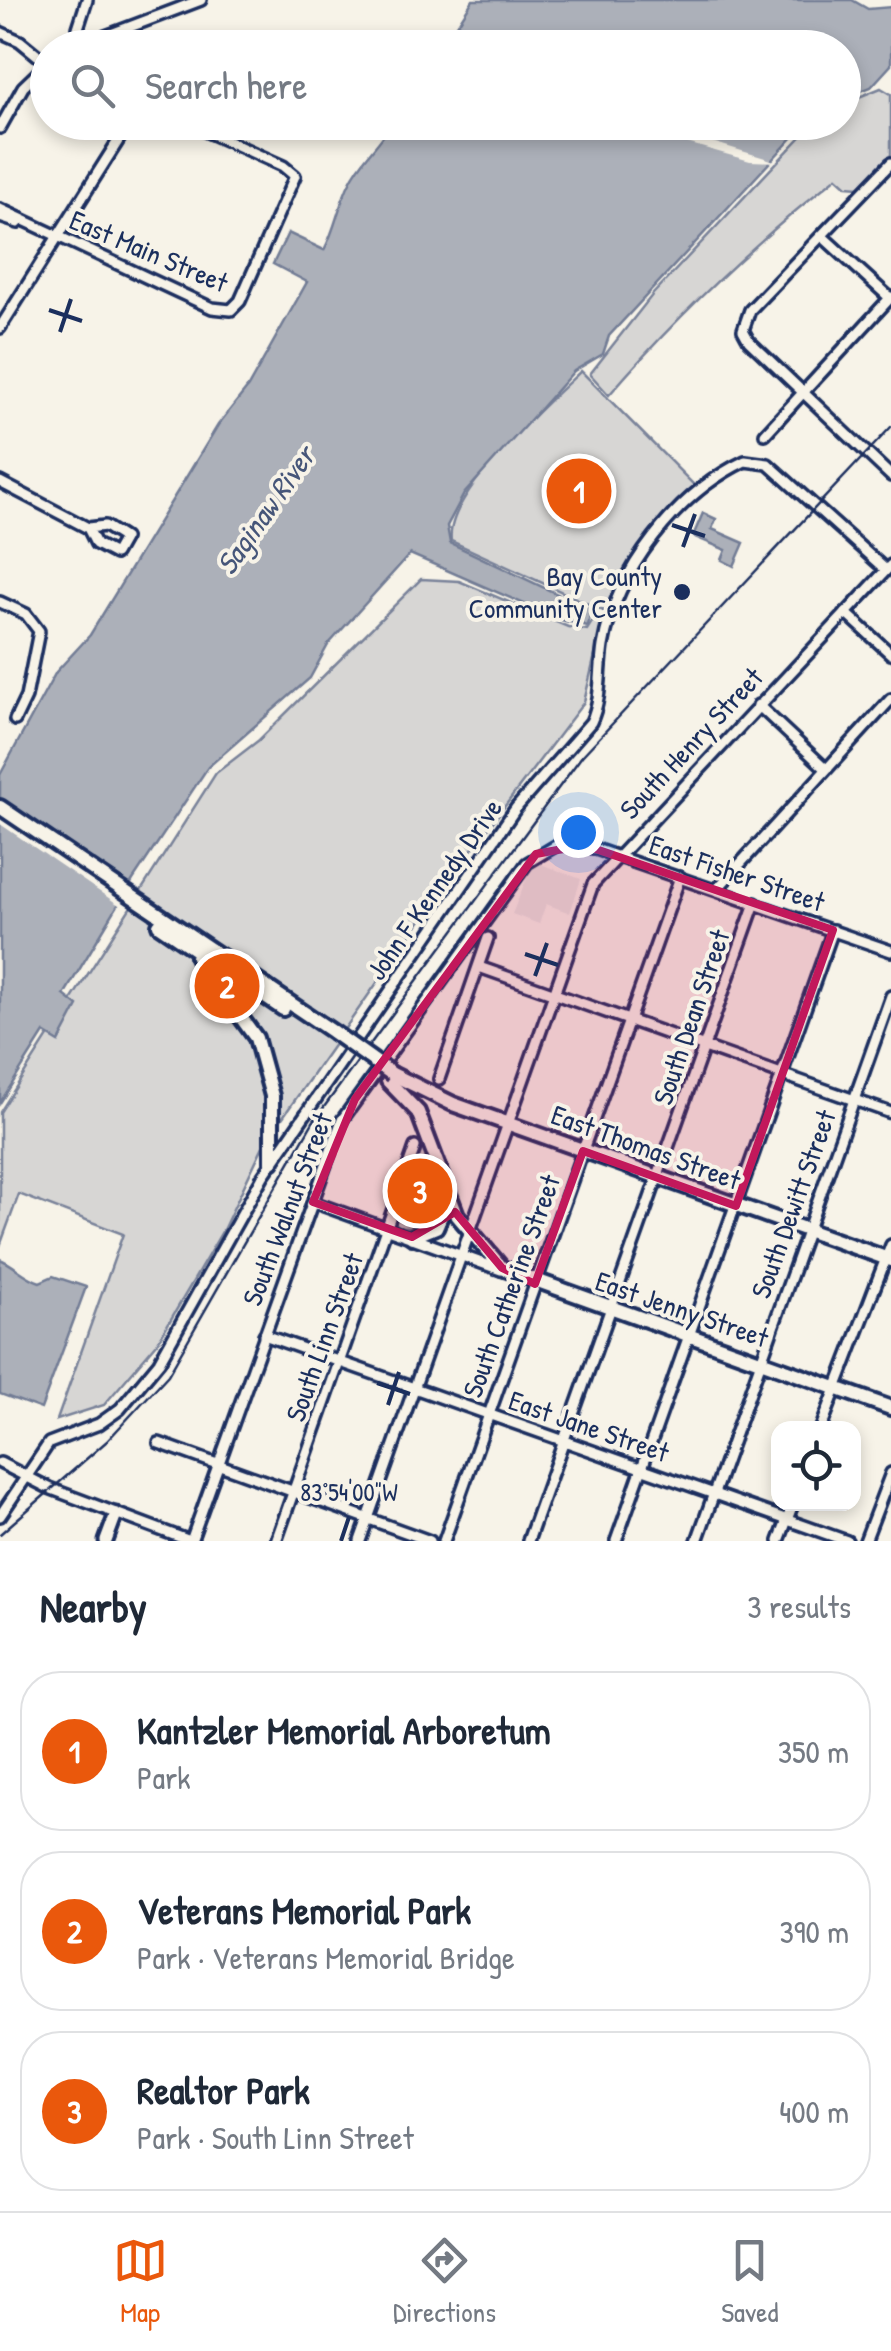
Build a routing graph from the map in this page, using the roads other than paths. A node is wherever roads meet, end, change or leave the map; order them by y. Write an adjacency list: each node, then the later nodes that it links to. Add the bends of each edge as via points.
1 (87, 0): 3 (street)
2 (201, 0): 4 (street)
3 (78, 28)
4 (122, 30)
5 (0, 32): 6 (street)
6 (30, 50)
7 (30, 80): 8 (street)
8 (0, 128)
9 (118, 140): 14 (street)
10 (225, 140): 14 (street, East Main Street, via 295,176 231,310 212,308)
11 (891, 163): 15 (street)
12 (0, 209): 14 (street, East Main Street)
13 (0, 217): 14 (street, East Main Street)
14 (53, 235): 17 (street)
15 (822, 236): 16 (street); 18 (street, via 745,320 748,341)
16 (891, 298): 18 (street)
17 (0, 328)
18 (802, 394): 19 (street); 20 (street)
19 (766, 434)
20 (891, 476)
21 (0, 482): 22 (street)
22 (88, 528)
23 (888, 567): 25 (street, South Henry Street); 57 (street, John F Kennedy Drive, via 768,464 745,461 676,508 612,620 591,722 516,808)
24 (0, 602): 29 (street, via 26,614 38,632)
25 (846, 612): 26 (street); 28 (street, South Henry Street)
26 (891, 654)
27 (891, 699): 30 (street)
28 (758, 705): 30 (street); 34 (street, South Henry Street)
29 (17, 717)
30 (826, 768): 36 (street)
31 (0, 806): 38 (highway)
32 (0, 817): 38 (highway)
33 (567, 844): 34 (street, East Fisher Street); 60 (street, South Walnut Street, via 527,863 456,955 342,1120)
34 (617, 854): 35 (street, East Fisher Street); 44 (street, South Henry Street, via 593,884)
35 (680, 877): 36 (street, East Fisher Street); 46 (street, South Catherine Street)
36 (716, 890): 37 (street, East Fisher Street)
37 (755, 904): 39 (street, East Fisher Street); 48 (street, South Dean Street)
38 (173, 929): 41 (highway); 47 (highway)
39 (833, 930): 42 (street, East Fisher Street); 49 (street)
40 (488, 938): 43 (street)
41 (186, 944): 47 (highway); 57 (highway, via 256,1038 272,1096)
42 (891, 951)
43 (479, 966): 44 (street); 51 (street)
44 (554, 993): 46 (street); 54 (street, South Henry Street)
45 (891, 996): 52 (street, South Dewitt Street)
46 (629, 1020): 48 (street); 56 (street, South Catherine Street)
47 (331, 1036): 50 (highway, bridge)
48 (704, 1047): 49 (street); 59 (street, South Dean Street)
49 (782, 1074): 52 (street); 61 (street)
50 (390, 1078): 54 (highway, East Thomas Street); 58 (highway, via 418,1112)
51 (439, 1080)
52 (854, 1100): 53 (street); 63 (street, South Dewitt Street)
53 (891, 1113)
54 (508, 1124): 56 (highway, East Thomas Street); 64 (street, South Henry Street)
55 (414, 1148): 62 (street, South Linn Street)
56 (583, 1151): 59 (highway, East Thomas Street); 69 (street, South Catherine Street)
57 (272, 1162): 86 (street, John F Kennedy Drive, via 176,1336 138,1390 99,1424 49,1442)
58 (441, 1170): 64 (highway); 65 (highway, via 442,1216 430,1232)
59 (658, 1178): 61 (highway, East Thomas Street); 70 (street, South Dean Street)
60 (312, 1202): 62 (street, East Jenny Street); 71 (street, South Walnut Street)
61 (736, 1206): 63 (highway, East Thomas Street); 72 (street)
62 (387, 1229): 65 (street, East Jenny Street); 73 (street, South Linn Street)
63 (807, 1231): 66 (highway, East Thomas Street); 74 (street, South Dewitt Street)
64 (468, 1234): 67 (street, South Henry Street); 68 (highway, East Jenny Street)
65 (412, 1237): 67 (street, East Jenny Street)
66 (889, 1254): 76 (street)
67 (460, 1256): 68 (street, East Jenny Street); 75 (street, South Henry Street)
68 (513, 1275): 69 (highway, East Jenny Street)
69 (535, 1284): 70 (highway, East Jenny Street); 78 (street, South Catherine Street)
70 (611, 1310): 72 (highway, East Jenny Street); 80 (street, South Dean Street)
71 (264, 1335): 73 (street, East Jane Street); 83 (street, South Walnut Street)
72 (689, 1337): 74 (highway, East Jenny Street); 84 (street)
73 (340, 1361): 75 (street, East Jane Street); 87 (street, South Linn Street)
74 (760, 1363): 76 (highway, East Jenny Street); 88 (street, South Dewitt Street)
75 (414, 1388): 78 (street, East Jane Street); 92 (street, South Henry Street)
76 (836, 1390): 77 (highway, East Jenny Street); 79 (street)
77 (891, 1408)
78 (489, 1414): 80 (street, East Jane Street); 99 (street, South Catherine Street)
79 (824, 1421)
80 (564, 1441): 84 (street, East Jane Street); 100 (street, South Dean Street)
81 (159, 1443): 83 (street)
82 (0, 1463): 86 (street)
83 (217, 1466): 87 (street); 95 (street, South Walnut Street)
84 (642, 1468): 88 (street, East Jane Street); 101 (street)
85 (891, 1473): 105 (street)
86 (26, 1477): 90 (street); 91 (street, John F Kennedy Drive)
87 (293, 1493): 92 (street); 96 (street, South Linn Street)
88 (714, 1494): 93 (street, East Jane Street); 102 (street, South Dewitt Street)
89 (790, 1511): 93 (street)
90 (116, 1514): 94 (main road); 95 (street)
91 (0, 1516)
92 (367, 1520): 97 (street, South Henry Street); 98 (street)
93 (787, 1520): 103 (street); 104 (street, East Jane Street)
94 (106, 1541)
95 (190, 1541)
96 (276, 1541)
97 (360, 1541)
98 (430, 1541)
99 (444, 1541)
100 (528, 1541)
101 (616, 1541)
102 (697, 1541)
103 (779, 1541)
104 (847, 1541)
105 (865, 1541)

